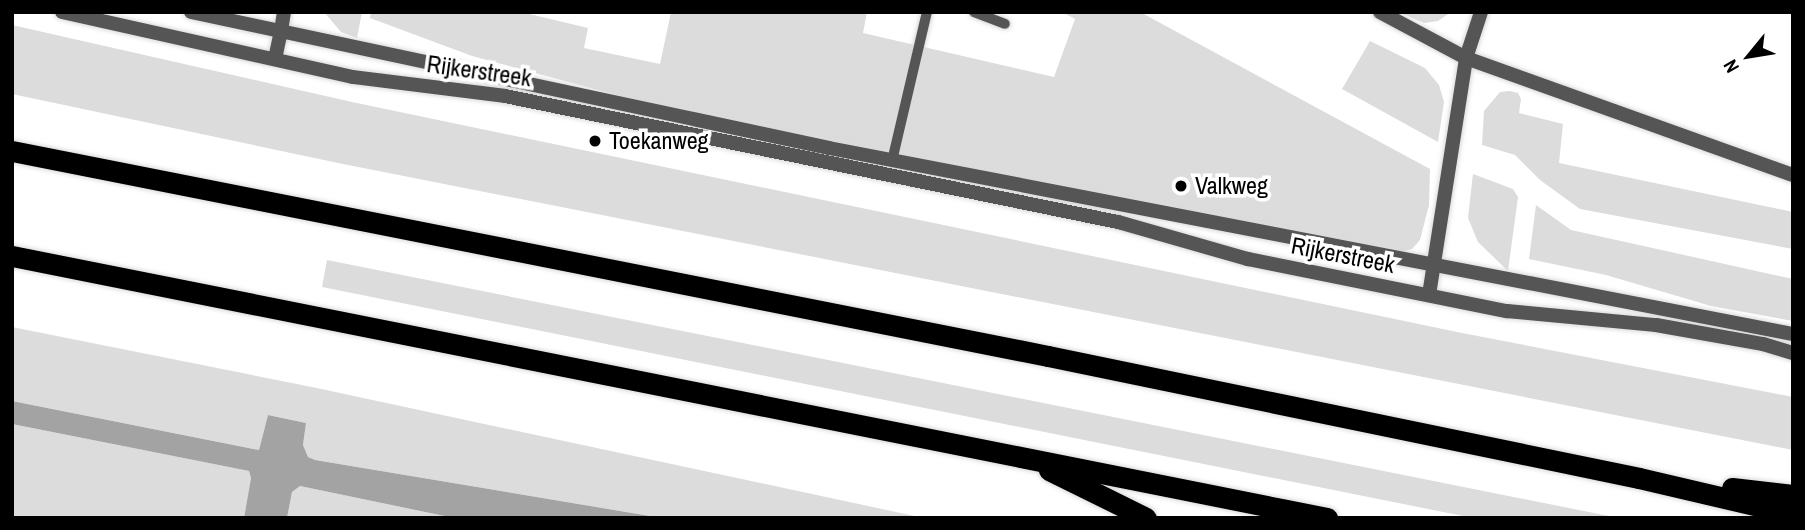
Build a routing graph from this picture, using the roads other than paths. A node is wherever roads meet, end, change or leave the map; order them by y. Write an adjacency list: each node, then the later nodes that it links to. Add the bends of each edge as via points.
1 (62, 12): 11 (street, Rijkerstreek)
2 (191, 12): 9 (street, Rijkerstreek)
3 (284, 12): 9 (street)
4 (927, 12): 13 (lane)
5 (974, 12): 8 (lane)
6 (1380, 12): 10 (street)
7 (1481, 12): 10 (street)
8 (1004, 24)
9 (281, 31): 11 (street); 13 (street, Rijkerstreek)
10 (1466, 58): 14 (street); 16 (street)
11 (275, 59): 13 (street, Rijkerstreek, via 353,77 505,96)
12 (12, 151): 21 (highway)
13 (890, 168): 16 (street, Rijkerstreek); 17 (street, Rijkerstreek, via 1118,222 1248,259)
14 (1793, 175)
15 (12, 256): 20 (highway)
16 (1435, 267): 17 (street); 18 (street, Rijkerstreek)
17 (1429, 295): 19 (street, Rijkerstreek, via 1507,311 1656,325)
18 (1793, 334)
19 (1793, 353)
20 (1022, 457): 24 (highway); 25 (highway)
21 (1639, 478): 22 (highway); 23 (highway)
22 (1793, 495)
23 (1793, 514)
24 (1146, 518)
25 (1327, 518)

